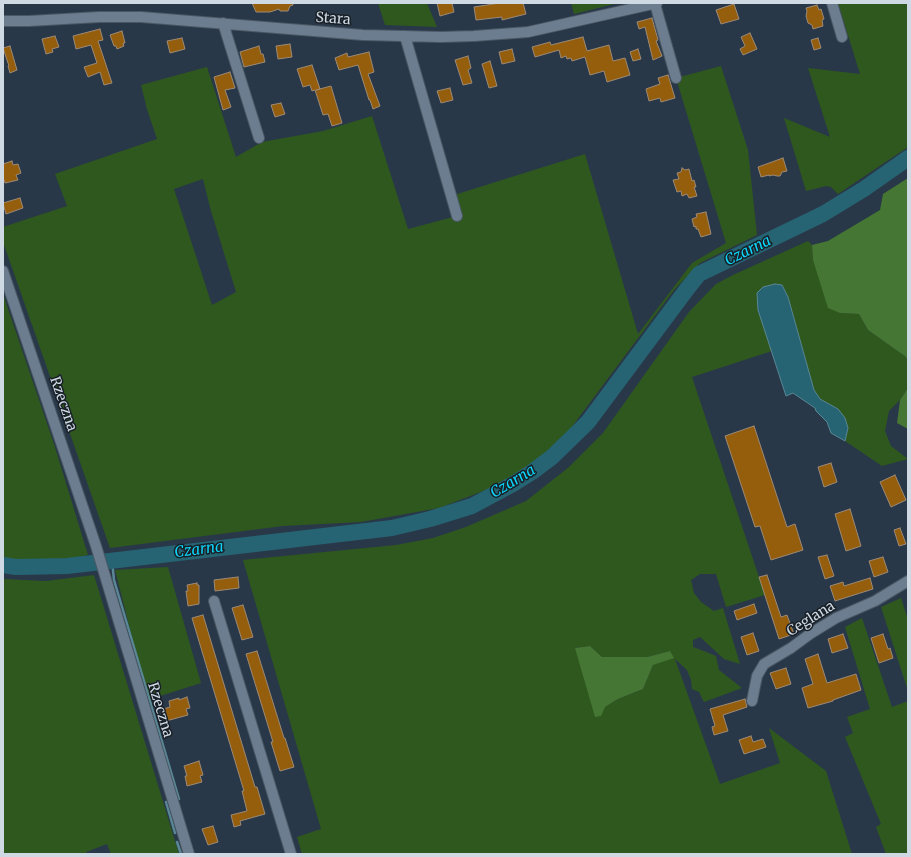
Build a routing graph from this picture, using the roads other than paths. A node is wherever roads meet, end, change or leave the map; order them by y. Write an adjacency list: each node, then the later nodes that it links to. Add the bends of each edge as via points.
1 (656, 3): 3 (street, Stara); 8 (street)
2 (832, 3): 7 (street)
3 (644, 4): 6 (street, Stara, via 528,32 474,36)
4 (3, 21): 5 (street, Stara, via 99,16)
5 (223, 23): 6 (street, Stara, via 316,32); 9 (street)
6 (406, 36): 10 (street)
7 (842, 37)
8 (676, 78)
9 (259, 138)
10 (457, 216)
11 (3, 271): 15 (street, Rzeczna, via 96,546)
12 (908, 581): 14 (street, Ceglana, via 875,601 836,618 764,664 757,676)
13 (214, 601): 16 (street)
14 (752, 701)
15 (189, 854)
16 (291, 854)

